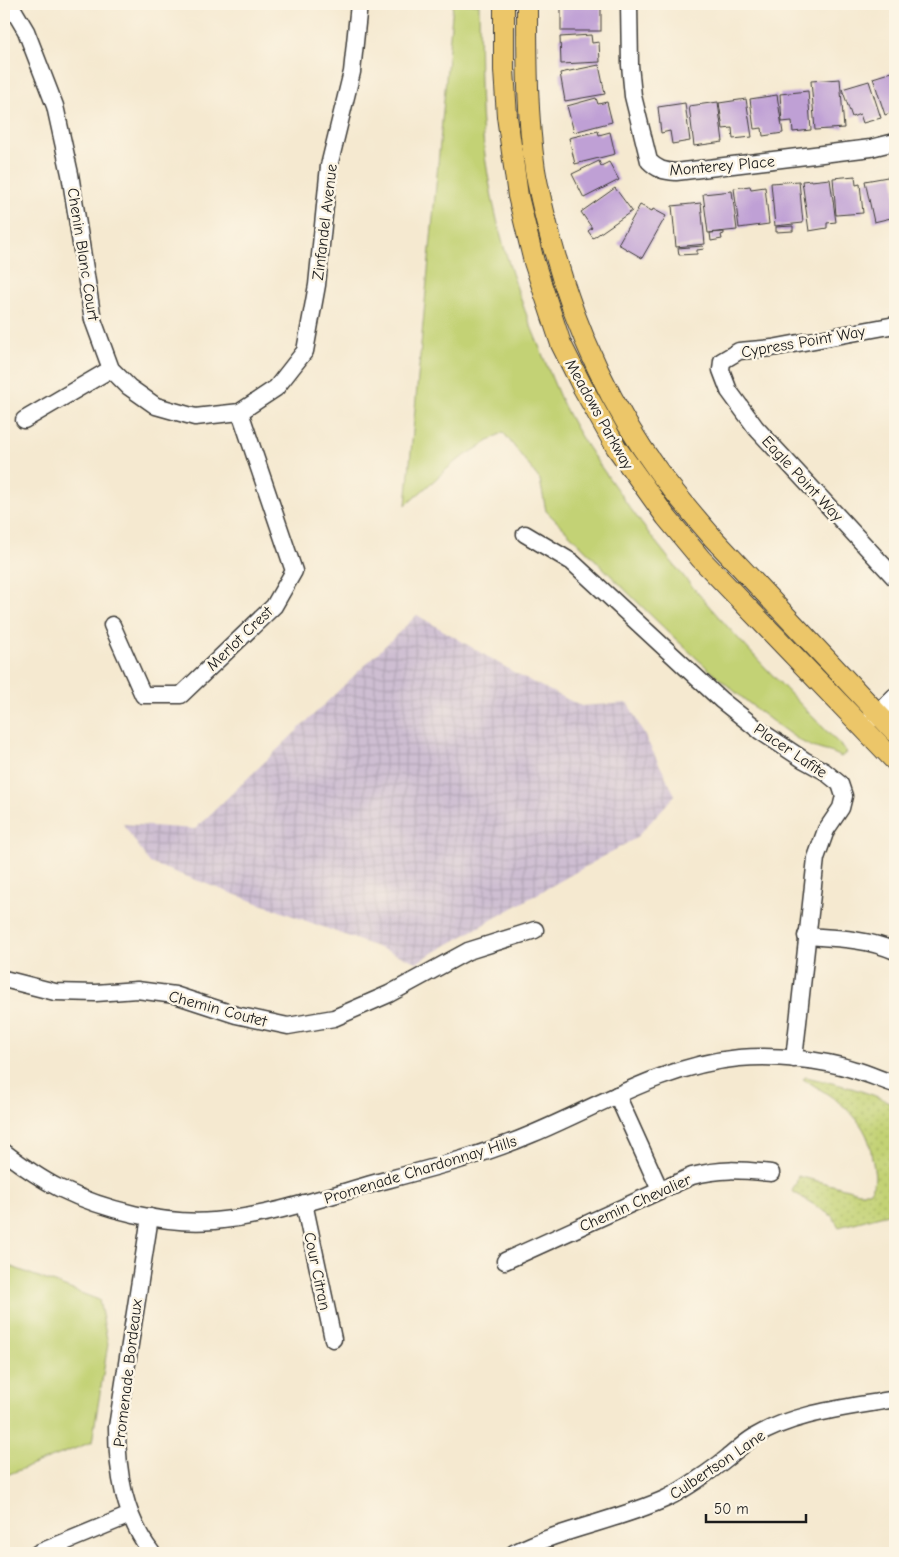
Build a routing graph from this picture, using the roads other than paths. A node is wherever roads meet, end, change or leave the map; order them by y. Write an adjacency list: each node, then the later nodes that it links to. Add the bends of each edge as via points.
1 (10, 4): 8 (street, Chenin Blanc Court, via 26,31 55,106 70,174 93,320)
2 (359, 4): 10 (street, Zinfandel Avenue, via 352,72 329,166 317,285 305,351 276,388)
3 (504, 4): 17 (main road, Meadows Parkway, via 506,116 516,188 534,262 561,344 616,447 666,517 701,559)
4 (527, 4): 16 (main road, Meadows Parkway, via 530,123 539,193 564,286 596,364 622,414 658,471 690,512)
5 (629, 4): 6 (street, Monterey Place, via 633,96 649,161 656,168 676,172 871,148)
6 (895, 142)
7 (895, 324): 9 (street, Cypress Point Way, via 739,352 722,361)
8 (111, 369): 10 (street, Chenin Blanc Court, via 156,406 195,417); 11 (street)
9 (721, 370): 13 (street, Eagle Point Way, via 729,391 756,428)
10 (240, 412): 14 (street, Merlot Crest, via 294,571 274,606 181,695 143,694)
11 (24, 420)
12 (525, 534): 21 (street, Placer Lafite, via 572,562 721,700 840,784 844,796 841,808 826,830 816,858)
13 (895, 578)
14 (112, 625)
15 (895, 696): 16 (street)
16 (878, 713): 17 (street); 18 (main road, Meadows Parkway)
17 (863, 727): 19 (main road, Meadows Parkway)
18 (895, 732)
19 (895, 761)
20 (535, 930): 23 (street, Chemin Coutet, via 468,951 389,994 334,1018 288,1026 236,1015 175,995 137,990 55,992)
21 (806, 936): 22 (street, via 860,941); 24 (street, Placer Lafite)
22 (895, 952)
23 (4, 979)
24 (794, 1059): 25 (street, Promenade Chardonnay Hills, via 855,1069); 26 (street, Promenade Chardonnay Hills, via 739,1058 702,1064 665,1074)
25 (895, 1084)
26 (617, 1095): 29 (street); 30 (street, Promenade Chardonnay Hills, via 485,1152)
27 (4, 1152): 31 (street, Promenade Chardonnay Hills, via 58,1188 115,1209)
28 (771, 1173): 29 (street, Chemin Chevalier, via 735,1169 712,1171)
29 (660, 1190): 32 (street, Chemin Chevalier)
30 (304, 1203): 31 (street, Promenade Chardonnay Hills, via 213,1221); 33 (street, Cour Citran)
31 (150, 1217): 35 (street, Promenade Bordeaux, via 117,1427 121,1484)
32 (505, 1262)
33 (332, 1339)
34 (895, 1399): 36 (street, Culbertson Lane, via 778,1424 669,1497 633,1512 558,1534)
35 (130, 1515): 37 (street); 38 (street, Promenade Bordeaux)
36 (525, 1551)
37 (38, 1553)
38 (152, 1553)

